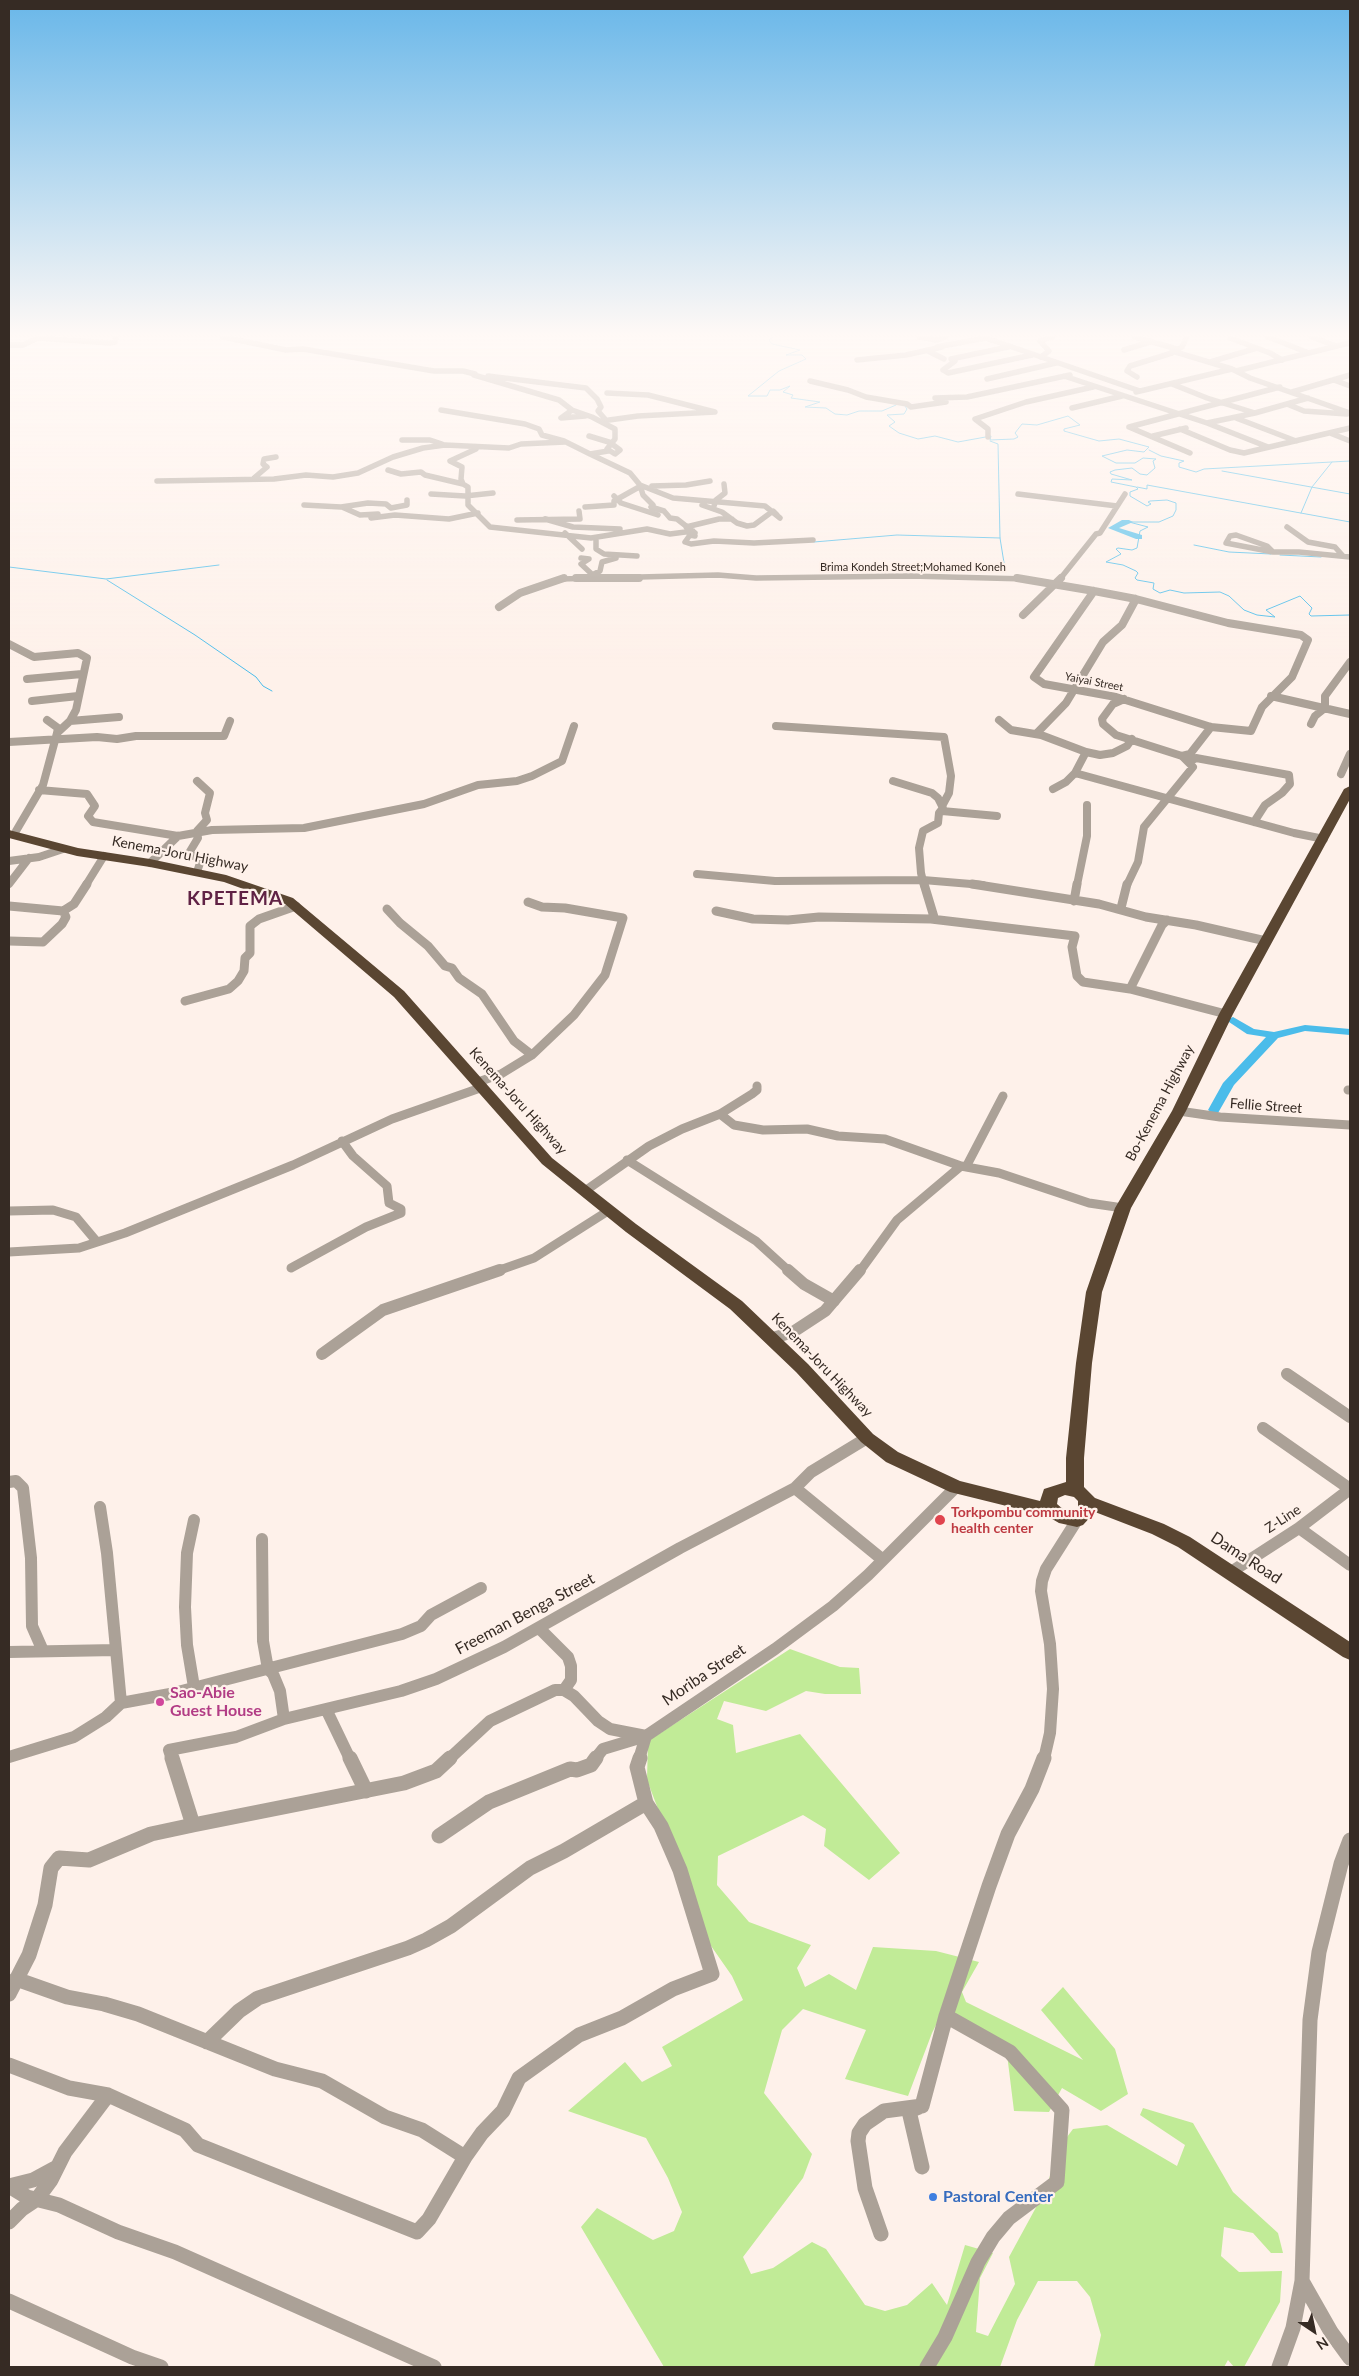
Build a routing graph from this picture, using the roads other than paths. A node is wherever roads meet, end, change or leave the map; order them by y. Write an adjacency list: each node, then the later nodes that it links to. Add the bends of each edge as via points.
1 (424, 448): 14 (street, via 358,473 333,477)
2 (475, 448): 17 (street, via 450,460 462,467)
3 (577, 448): 11 (street)
4 (607, 448): 9 (street)
5 (617, 448): 9 (street, via 620,450 615,454)
6 (1180, 448): 10 (street)
7 (1229, 448): 8 (street, via 1240,452)
8 (1268, 448)
9 (608, 451): 11 (street)
10 (1190, 452)
11 (590, 454): 19 (street, via 630,473)
12 (276, 457): 14 (street, via 264,459 263,464 267,468)
13 (388, 470): 17 (street, via 401,474 421,472)
14 (254, 478): 15 (street)
15 (157, 481)
16 (710, 481): 19 (street, via 670,487)
17 (462, 484): 24 (street, via 468,487)
18 (724, 484): 29 (street, via 725,493 719,496)
19 (640, 486): 25 (street); 29 (street, via 673,498); 36 (street, via 652,507)
20 (493, 493): 24 (street)
21 (431, 494): 24 (street)
22 (1018, 494): 30 (street)
23 (1125, 494): 30 (street)
24 (469, 495): 33 (street, via 468,504)
25 (617, 497): 28 (street); 32 (street, via 621,503)
26 (407, 500): 31 (street, via 407,506 390,508 386,504)
27 (304, 505): 31 (street)
28 (614, 505): 32 (street); 38 (street, via 582,509 580,519)
29 (715, 506): 39 (street); 39 (street, via 765,506 773,511 752,526)
30 (1117, 506): 56 (street, via 1100,533)
31 (341, 507): 34 (street, via 360,515)
32 (633, 508): 36 (street)
33 (478, 513): 35 (street); 41 (street)
34 (391, 515): 35 (street, via 449,519); 37 (street)
35 (461, 516): 41 (street)
36 (669, 516): 46 (street, via 677,519)
37 (371, 518)
38 (545, 519): 40 (street); 42 (street, via 562,522)
39 (733, 519): 46 (street, via 719,519)
40 (517, 520)
41 (489, 522): 47 (street, via 496,529)
42 (563, 525): 45 (street); 47 (street)
43 (668, 527): 45 (street)
44 (1287, 527): 52 (street, via 1308,542 1335,547)
45 (647, 530): 46 (street); 48 (street)
46 (691, 533): 49 (street, via 685,542 691,544)
47 (566, 534): 48 (street); 50 (street)
48 (596, 538): 55 (street, via 596,549 604,554 636,556 606,560)
49 (814, 540)
50 (582, 549)
51 (1273, 552): 51 (street, via 1267,546 1236,535 1226,540 1226,543); 52 (street)
52 (1343, 556): 54 (street)
53 (581, 558): 55 (street, via 589,559 581,564)
54 (1350, 558)
55 (595, 576): 56 (street, Brima Kondeh Street;Mohamed Koneh, via 611,580 718,575 756,578 910,576 1016,578); 59 (street, Brima Kondeh Street;Mohamed Koneh, via 556,581 520,593)
56 (1056, 584): 57 (street, Brima Kondeh Street;Mohamed Koneh); 60 (street)
57 (1094, 592): 58 (street, Brima Kondeh Street;Mohamed Koneh); 65 (street, Yaiyai Street, via 1034,677 1044,684)
58 (1136, 599): 65 (street, via 1122,625 1103,642); 67 (street, Brima Kondeh Street;Mohamed Koneh, via 1228,623 1306,637 1308,640 1296,671)
59 (499, 607)
60 (1024, 615)
61 (9, 644): 63 (street, via 34,656 84,654 87,658)
62 (1350, 662): 70 (street, via 1325,696)
63 (82, 674): 64 (street); 66 (street)
64 (27, 679)
65 (1077, 688): 68 (street, Yaiyai Street); 82 (street, via 1054,718)
66 (78, 696): 69 (street); 75 (street)
67 (1271, 696): 70 (street); 81 (street, Brima Kondeh Street;Mohamed Koneh)
68 (1124, 699): 80 (street, Yaiyai Street); 84 (street, via 1113,704 1102,719 1103,724 1116,735)
69 (32, 701)
70 (1325, 708): 71 (street); 77 (street)
71 (1350, 714)
72 (119, 717): 75 (street)
73 (47, 720): 83 (street, via 58,728)
74 (999, 720): 82 (street, via 1011,730)
75 (70, 721): 83 (street)
76 (230, 721): 83 (street, via 224,736)
77 (1311, 724)
78 (574, 726): 101 (street, via 562,761 526,778 478,785 424,804 304,828)
79 (776, 726): 98 (street, via 944,737 951,776 949,793)
80 (1211, 727): 81 (street, Yaiyai Street); 88 (street)
81 (1251, 731)
82 (1036, 734): 86 (street)
83 (56, 737): 85 (street); 95 (street)
84 (1132, 739): 86 (street, via 1127,746 1113,753); 88 (street)
85 (9, 742)
86 (1086, 752): 89 (street)
87 (1350, 754): 90 (street)
88 (1189, 758): 96 (street, via 1193,767); 100 (street, via 1286,773 1292,778 1282,793 1265,805)
89 (1075, 773): 93 (street); 96 (street)
90 (1342, 774)
91 (197, 781): 101 (street, via 210,793 204,816 207,820)
92 (894, 781): 98 (street, via 932,793)
93 (1053, 789)
94 (1350, 789): 104 (highway, Bo-Kenema Highway)
95 (39, 790): 102 (street); 103 (street, via 87,794 95,806 88,816 92,822)
96 (1169, 798): 100 (street); 118 (street, via 1144,828 1138,862)
97 (1087, 805): 114 (street, via 1088,836)
98 (942, 808): 99 (street); 112 (street, via 938,823 927,827 920,836)
99 (997, 816)
100 (1254, 822): 104 (street)
101 (197, 831): 103 (street); 110 (street, via 198,838 189,853 201,860)
102 (12, 835): 105 (highway, Kenema-Joru Highway)
103 (178, 836): 109 (street)
104 (1324, 839): 125 (highway, Bo-Kenema Highway)
105 (63, 848): 106 (highway, Kenema-Joru Highway); 107 (street)
106 (104, 856): 109 (highway, Kenema-Joru Highway); 121 (street, via 74,904)
107 (29, 858): 108 (street); 113 (street)
108 (9, 861)
109 (150, 863): 110 (highway, Kenema-Joru Highway)
110 (197, 872): 117 (highway, Kenema-Joru Highway, via 250,886 284,898)
111 (697, 874): 112 (street, via 775,881)
112 (923, 880): 114 (street, via 979,884); 122 (street, via 934,917)
113 (9, 884)
114 (1074, 901): 118 (street)
115 (528, 902): 129 (street, via 542,907 623,918 605,975 574,1015)
116 (9, 906): 121 (street)
117 (296, 906): 127 (street, via 259,919 250,926 250,953 245,958 244,971 229,989); 130 (highway, Kenema-Joru Highway, via 399,994)
118 (1120, 908): 123 (street)
119 (387, 909): 129 (street, via 445,966 452,968 459,978 482,994 514,1041)
120 (716, 910): 122 (street, via 753,919)
121 (63, 911): 124 (street, via 66,917 43,942)
122 (930, 919): 126 (street, via 1075,936 1072,947 1079,979)
123 (1167, 920): 125 (street); 126 (street)
124 (9, 941)
125 (1266, 941): 128 (highway, Bo-Kenema Highway)
126 (1130, 989): 128 (street)
127 (185, 1000)
128 (1226, 1014): 133 (highway, Bo-Kenema Highway)
129 (532, 1055): 130 (street)
130 (481, 1084): 136 (street); 139 (highway, Kenema-Joru Highway, via 547,1161)
131 (757, 1086): 134 (street, via 752,1094)
132 (1003, 1096): 138 (street)
133 (1179, 1111): 135 (street, Fellie Street, via 1220,1117); 140 (highway, Bo-Kenema Highway)
134 (720, 1114): 137 (street, via 674,1132); 138 (street, via 734,1125 763,1130 807,1129 838,1136 885,1139)
135 (1350, 1125)
136 (342, 1141): 143 (street, via 231,1191); 145 (street, via 353,1156 387,1186 389,1203 401,1212 366,1227)
137 (627, 1160): 139 (street); 146 (street, via 756,1240 804,1284)
138 (964, 1167): 140 (street, via 998,1173 1089,1203); 146 (street, via 897,1220)
139 (585, 1191): 142 (highway, Kenema-Joru Highway)
140 (1123, 1208): 156 (highway, Bo-Kenema Highway, via 1094,1292)
141 (9, 1211): 143 (street, via 53,1210 76,1217)
142 (608, 1211): 147 (highway, Kenema-Joru Highway, via 718,1291); 148 (street, via 534,1258 383,1310)
143 (97, 1242): 144 (street, via 79,1248)
144 (9, 1252)
145 (292, 1268)
146 (834, 1300): 147 (street, via 809,1323)
147 (773, 1338): 152 (highway, Kenema-Joru Highway)
148 (322, 1354)
149 (1287, 1374): 150 (street)
150 (1350, 1417)
151 (1263, 1428): 157 (street)
152 (867, 1438): 154 (highway, Kenema-Joru Highway, via 908,1466); 155 (street, Freeman Benga Street, via 811,1472)
153 (9, 1482): 170 (street, via 16,1481 23,1488 31,1558 32,1626)
154 (956, 1487): 158 (highway, Kenema-Joru Highway); 164 (street, Moriba Street)
155 (795, 1488): 164 (street); 168 (street, Freeman Benga Street)
156 (1069, 1489): 158 (highway, via 1054,1491); 160 (highway, via 1084,1495)
157 (1350, 1489): 162 (street, Z-Line)
158 (1049, 1504): 160 (highway, via 1059,1516)
159 (100, 1507): 169 (street)
160 (1084, 1513): 166 (highway, Dama Road, via 1113,1514 1158,1529); 188 (street, via 1046,1569 1042,1581 1053,1690 1050,1733 1044,1755 1032,1789 1008,1834)
161 (194, 1520): 174 (street, via 187,1553 185,1607)
162 (1299, 1528): 165 (street); 166 (street, Z-Line)
163 (262, 1539): 173 (street, via 262,1641)
164 (883, 1560): 179 (street, Moriba Street, via 807,1626)
165 (1350, 1565)
166 (1231, 1572): 172 (highway, Dama Road)
167 (481, 1588): 173 (street, via 449,1604 421,1626 402,1634)
168 (539, 1628): 175 (street, via 568,1657 571,1680); 177 (street, Freeman Benga Street, via 436,1679)
169 (116, 1650): 170 (street); 176 (street)
170 (43, 1651): 171 (street)
171 (9, 1652)
172 (1350, 1652)
173 (268, 1669): 174 (street); 178 (street, via 274,1674 280,1691)
174 (194, 1687): 176 (street)
175 (564, 1690): 179 (street, via 610,1729); 181 (street, via 555,1690 490,1721 436,1771)
176 (121, 1703): 180 (street, via 74,1738)
177 (326, 1710): 178 (street, Freeman Benga Street); 181 (street)
178 (284, 1719): 183 (street, Freeman Benga Street, via 236,1736 169,1750)
179 (646, 1736): 182 (street, via 637,1768); 184 (street, Moriba Street, via 604,1749 591,1765 570,1769 489,1802)
180 (9, 1757)
181 (366, 1792): 183 (street)
182 (646, 1803): 189 (street, via 530,1868 451,1926 426,1940 258,1998 239,2010); 193 (street, via 661,1826 680,1870 712,1974 653,2000 622,2018 578,2035 526,2072 519,2078 503,2110)
183 (193, 1825): 186 (street, via 151,1834 89,1860 59,1858 50,1868 45,1905 29,1955)
184 (439, 1836)
185 (1350, 1840): 200 (street, via 1319,1952 1310,2020)
186 (16, 1979): 187 (street); 189 (street, via 68,1997 138,2014)
187 (9, 1994)
188 (946, 2016): 192 (street); 205 (street, via 1010,2052 1062,2110 1057,2182 1009,2218 993,2237 978,2262 945,2336)
189 (207, 2042): 193 (street, via 274,2069 322,2081 386,2117 422,2130)
190 (9, 2065): 191 (street, via 69,2088)
191 (108, 2095): 193 (street, via 185,2130 198,2145 417,2232 429,2219); 194 (street, via 65,2152)
192 (922, 2106): 195 (street, via 909,2111); 199 (street, via 884,2110 865,2124 859,2133 866,2188)
193 (465, 2157)
194 (58, 2167): 196 (street, via 33,2180); 197 (street)
195 (922, 2167)
196 (9, 2186): 197 (street)
197 (37, 2200): 198 (street); 204 (street, via 59,2204 118,2232 175,2252)
198 (9, 2222)
199 (881, 2234)
200 (1302, 2280): 202 (street, via 1331,2332); 206 (street, via 1293,2328)
201 (9, 2301): 203 (street)
202 (1350, 2358)
203 (161, 2367)
204 (434, 2367)
205 (926, 2367)
206 (1279, 2367)

